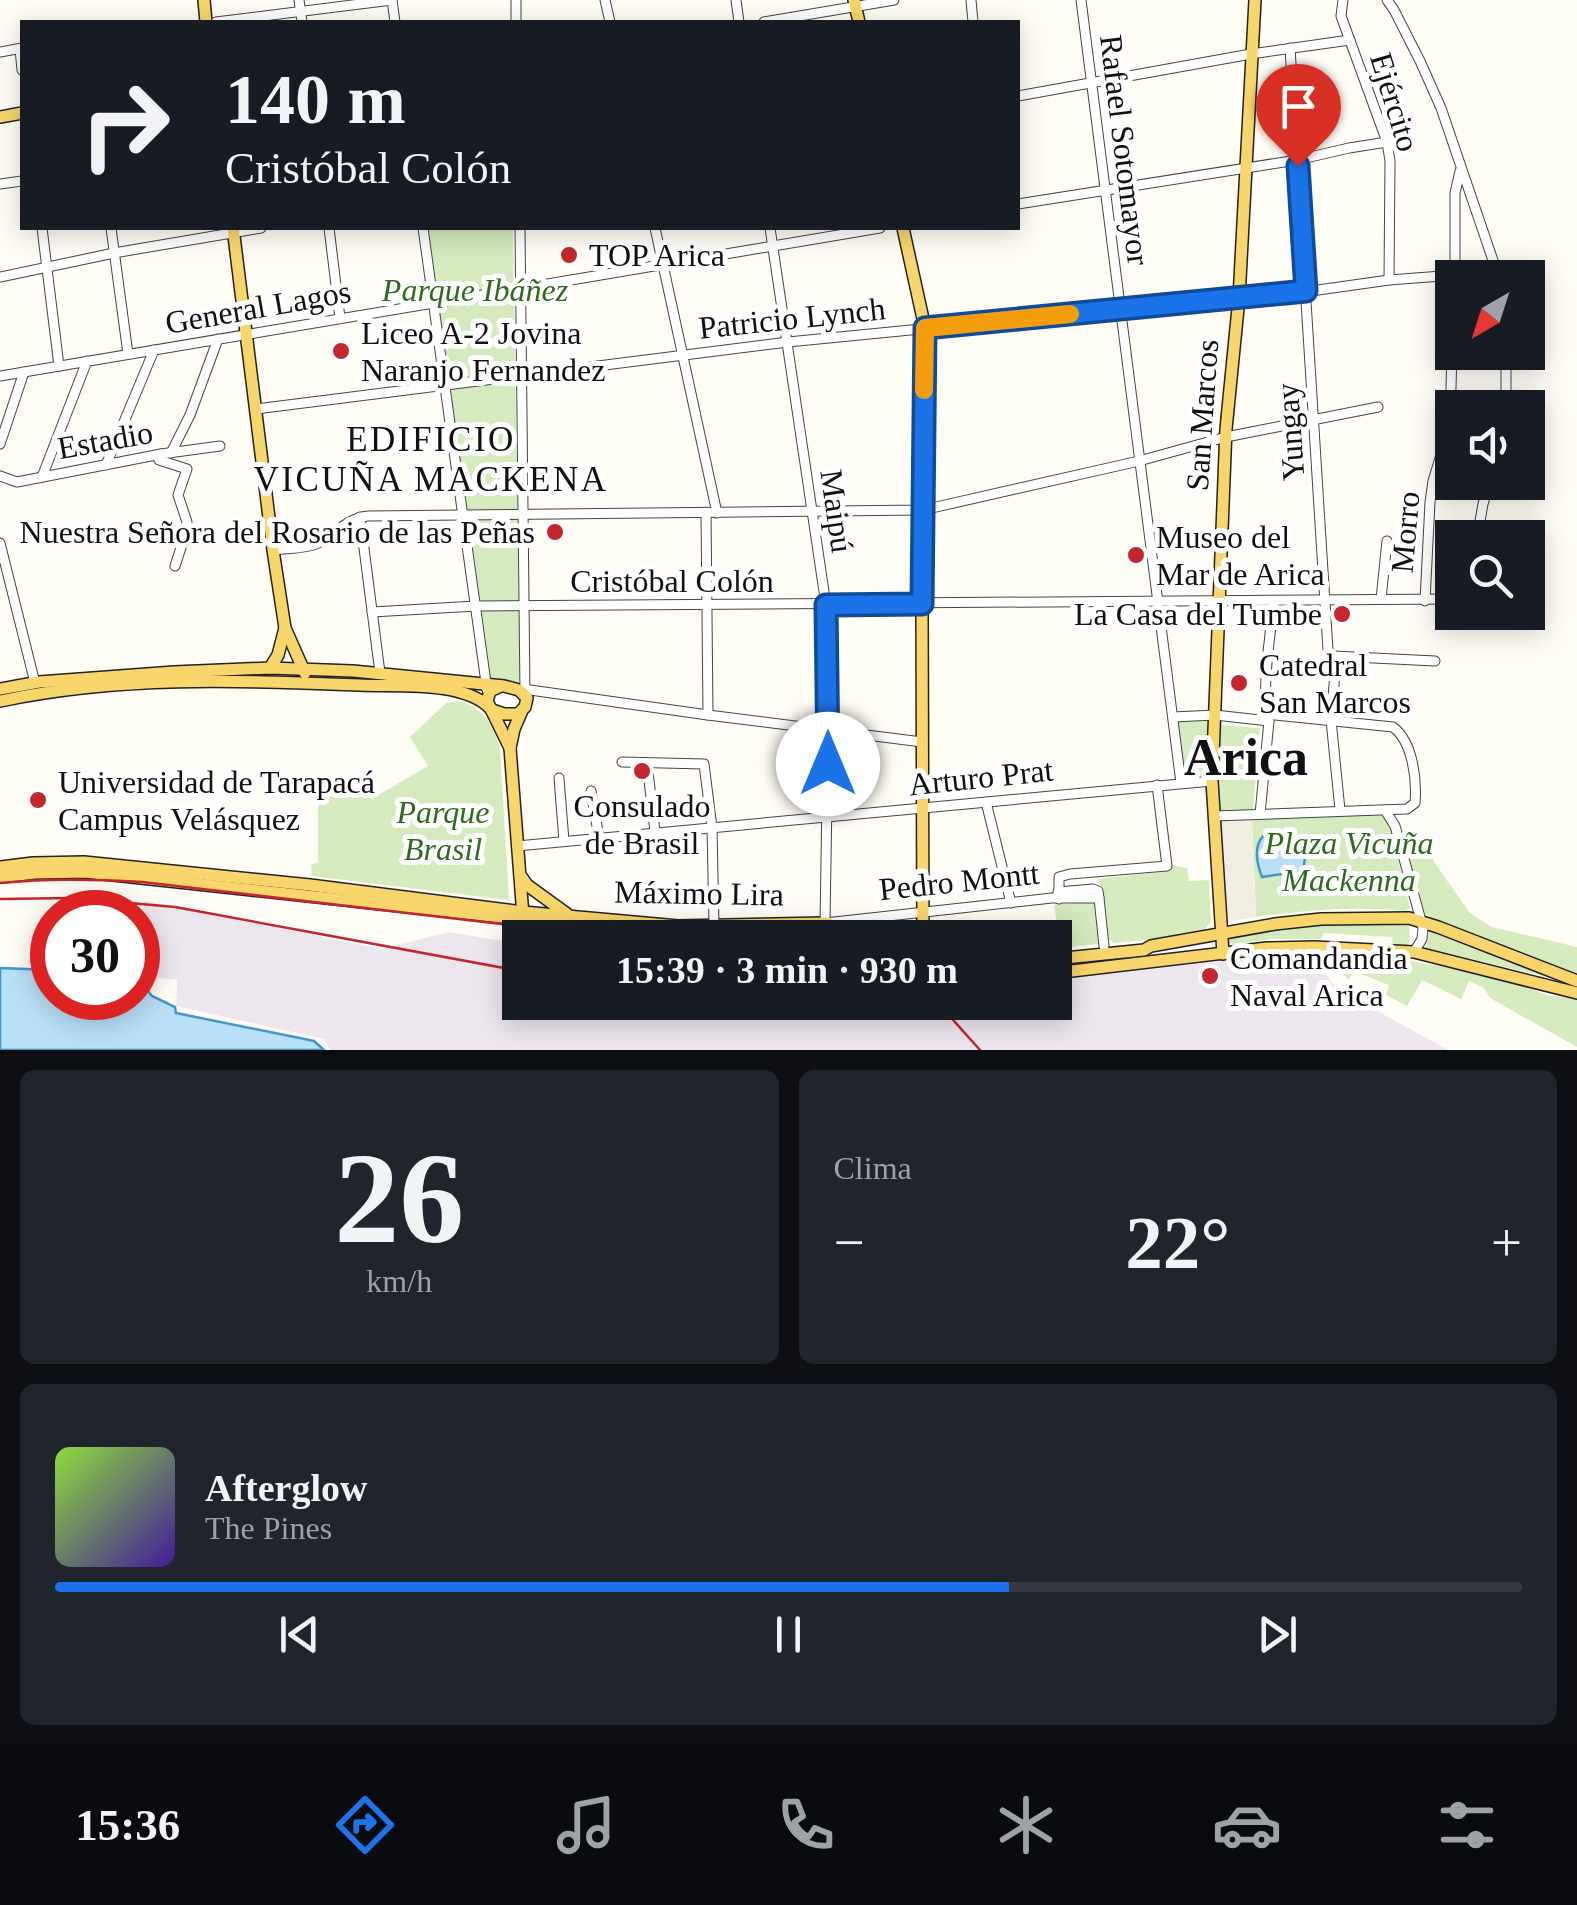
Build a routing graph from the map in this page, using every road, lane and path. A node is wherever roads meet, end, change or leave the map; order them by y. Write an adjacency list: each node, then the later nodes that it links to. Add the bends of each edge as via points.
1 (299, 0): 9 (street)
2 (392, 0): 9 (street)
3 (894, 0): 8 (street)
4 (1082, 0): 15 (street, Rafael Sotomayor)
5 (1255, 0): 14 (main road, San Marcos)
6 (1343, 0): 12 (street, Ejército)
7 (1387, 0): 20 (street, via 1430,82)
8 (854, 3): 11 (street)
9 (301, 17): 10 (street)
10 (250, 20)
11 (773, 20)
12 (1350, 40): 13 (street); 17 (street, Ejército)
13 (1290, 48): 14 (street); 18 (street, Yungay)
14 (1252, 54): 15 (street); 19 (main road, San Marcos)
15 (1092, 82): 16 (street); 21 (street, Rafael Sotomayor)
16 (1020, 96)
17 (1387, 142): 18 (street); 41 (street, Ejército)
18 (1297, 160): 19 (street); 43 (street, Yungay)
19 (1246, 168): 21 (street); 44 (main road, San Marcos)
20 (1460, 169): 35 (street); 36 (street)
21 (1105, 190): 22 (street); 46 (street, Rafael Sotomayor)
22 (1020, 204)
23 (42, 230): 38 (street)
24 (111, 230): 34 (street)
25 (233, 230): 34 (street); 49 (main road)
26 (328, 230): 47 (street)
27 (423, 230): 45 (street)
28 (520, 230): 42 (street)
29 (655, 230): 37 (street)
30 (770, 230): 33 (street, Maipú)
31 (868, 230): 33 (street, General Lagos)
32 (903, 230): 48 (main road)
33 (773, 246): 37 (street, General Lagos); 51 (street, Maipú)
34 (114, 253): 38 (street); 53 (street)
35 (1455, 260)
36 (1493, 260)
37 (662, 264): 42 (street, General Lagos); 54 (street)
38 (46, 268): 39 (street); 56 (street)
39 (0, 277)
40 (1435, 277): 41 (street, Patricio Lynch)
41 (1389, 280): 43 (street, Patricio Lynch)
42 (522, 287): 45 (street, General Lagos); 60 (street)
43 (1306, 291): 44 (street, Patricio Lynch); 64 (street, Yungay)
44 (1239, 298): 46 (street, Patricio Lynch); 65 (main road, San Marcos)
45 (434, 302): 47 (street, General Lagos); 61 (street)
46 (1120, 310): 48 (street, Patricio Lynch); 69 (street, Rafael Sotomayor)
47 (340, 318): 49 (street, General Lagos)
48 (925, 328): 51 (street, Patricio Lynch); 73 (main road)
49 (247, 334): 50 (street, General Lagos); 63 (main road)
50 (218, 339): 52 (street, General Lagos); 68 (street, via 190,415)
51 (788, 342): 54 (street, Patricio Lynch); 74 (street, Maipú)
52 (154, 350): 53 (street, General Lagos); 70 (street)
53 (128, 354): 55 (street, General Lagos)
54 (682, 355): 60 (street, Patricio Lynch); 75 (street)
55 (87, 361): 56 (street, General Lagos); 72 (street)
56 (59, 366): 58 (street, General Lagos)
57 (1451, 370): 86 (street, Morro, via 1450,425 1432,492)
58 (24, 372): 59 (street, General Lagos); 66 (street)
59 (0, 376)
60 (522, 376): 61 (street, Patricio Lynch); 76 (street)
61 (445, 385): 63 (street, Patricio Lynch); 78 (street)
62 (1378, 407): 64 (street)
63 (256, 410): 81 (main road)
64 (1314, 420): 65 (street); 85 (street, Yungay)
65 (1226, 437): 69 (street); 84 (main road, San Marcos)
66 (0, 444)
67 (220, 446): 68 (street, Estadio)
68 (166, 454): 70 (street, Estadio); 82 (street, via 159,460 187,469 178,495 186,532)
69 (1139, 461): 73 (street); 89 (street, Rafael Sotomayor)
70 (106, 466): 72 (street, Estadio)
71 (0, 476): 72 (street, Estadio, via 17,482)
72 (42, 476)
73 (923, 510): 74 (street); 90 (main road)
74 (812, 512): 75 (street); 91 (street, Maipú)
75 (712, 513): 76 (street); 94 (street)
76 (524, 516): 78 (street); 93 (street)
77 (360, 517): 78 (street); 81 (street, via 315,544); 95 (street)
78 (463, 517): 92 (street)
79 (1387, 541): 83 (street)
80 (0, 543): 102 (street)
81 (273, 550): 96 (main road)
82 (175, 566)
83 (1381, 599): 85 (street, Cristóbal Colón); 86 (street, Cristóbal Colón)
84 (1218, 600): 88 (street, Cristóbal Colón); 89 (street, Cristóbal Colón); 109 (main road, San Marcos)
85 (1326, 600): 88 (street, Cristóbal Colón); 97 (street, Yungay)
86 (1424, 600): 87 (street, Cristóbal Colón)
87 (1435, 600)
88 (1274, 601): 112 (street)
89 (1158, 603): 90 (street, Cristóbal Colón); 111 (street, Rafael Sotomayor)
90 (922, 604): 91 (street, Cristóbal Colón); 115 (main road)
91 (826, 605): 94 (street, Cristóbal Colón); 114 (street, Maipú)
92 (476, 606): 93 (street, Cristóbal Colón); 95 (street, Cristóbal Colón); 105 (street)
93 (524, 606): 94 (street, Cristóbal Colón); 104 (street)
94 (707, 606): 110 (street)
95 (372, 612): 100 (street)
96 (285, 628): 99 (main road); 101 (main road)
97 (1333, 656): 98 (street); 113 (street, Yungay)
98 (1436, 661)
99 (270, 668): 101 (main road); 102 (main road)
100 (380, 673): 101 (main road); 105 (main road)
101 (305, 676): 106 (main road, via 179,681); 107 (main road, via 447,689 471,694)
102 (35, 682): 103 (main road)
103 (0, 689)
104 (517, 689): 105 (main road); 108 (main road, via 527,704); 110 (street)
105 (487, 690): 107 (main road)
106 (0, 701)
107 (492, 709): 108 (main road); 116 (main road)
108 (521, 712): 116 (main road)
109 (1216, 715): 111 (street); 112 (street); 120 (main road, San Marcos)
110 (708, 716): 114 (street)
111 (1172, 717): 121 (street, Rafael Sotomayor)
112 (1268, 717): 113 (street); 128 (street)
113 (1332, 720): 126 (street, Yungay); 127 (street, via 1393,727 1402,736 1416,775 1415,803)
114 (828, 730): 115 (street); 130 (street, Maipú)
115 (922, 742): 125 (main road)
116 (510, 748): 135 (main road)
117 (622, 762): 118 (street)
118 (647, 763): 131 (street, via 704,764); 132 (street)
119 (559, 778): 134 (street)
120 (1212, 781): 121 (street, Arturo Prat); 129 (main road, San Marcos)
121 (1181, 783): 122 (street, Arturo Prat)
122 (1157, 785): 124 (street, Arturo Prat); 140 (street, via 1167,866 1070,874 1059,878)
123 (591, 790): 133 (street)
124 (986, 802): 125 (street, Arturo Prat); 141 (street)
125 (922, 808): 130 (street, Arturo Prat); 142 (main road)
126 (1340, 810): 127 (street); 128 (street)
127 (1385, 810): 151 (street)
128 (1260, 814): 129 (street)
129 (1214, 816): 152 (main road, San Marcos)
130 (827, 818): 131 (street, Arturo Prat); 148 (street, Maipú)
131 (712, 828): 132 (street, Arturo Prat); 147 (street)
132 (655, 832): 133 (street, Arturo Prat)
133 (599, 838): 134 (street, Arturo Prat)
134 (564, 841): 135 (street, Arturo Prat)
135 (517, 846): 138 (main road)
136 (0, 867): 137 (main road)
137 (42, 868): 139 (main road); 143 (main road, via 84,862)
138 (519, 874): 143 (main road); 144 (main road)
139 (0, 877)
140 (1059, 895): 141 (street, Pedro Montt); 153 (street, Pedro Montt, via 1100,898)
141 (1011, 903): 142 (street, Pedro Montt)
142 (924, 912): 149 (street, Pedro Montt); 150 (main road)
143 (523, 916): 144 (main road, Máximo Lira); 145 (main road, Máximo Lira)
144 (570, 916): 146 (main road, Máximo Lira)
145 (554, 920)
146 (613, 920)
147 (716, 920)
148 (824, 920)
149 (851, 920)
150 (924, 920)
151 (1422, 922): 152 (main road, via 1320,920); 156 (street); 160 (main road)
152 (1221, 932): 154 (main road); 157 (main road, San Marcos)
153 (1104, 946): 154 (main road); 155 (main road)
154 (1151, 946): 158 (main road)
155 (1072, 950)
156 (1414, 952): 157 (main road, via 1314,947); 161 (main road)
157 (1223, 954): 159 (main road)
158 (1072, 957)
159 (1072, 971)
160 (1577, 981)
161 (1577, 993)

